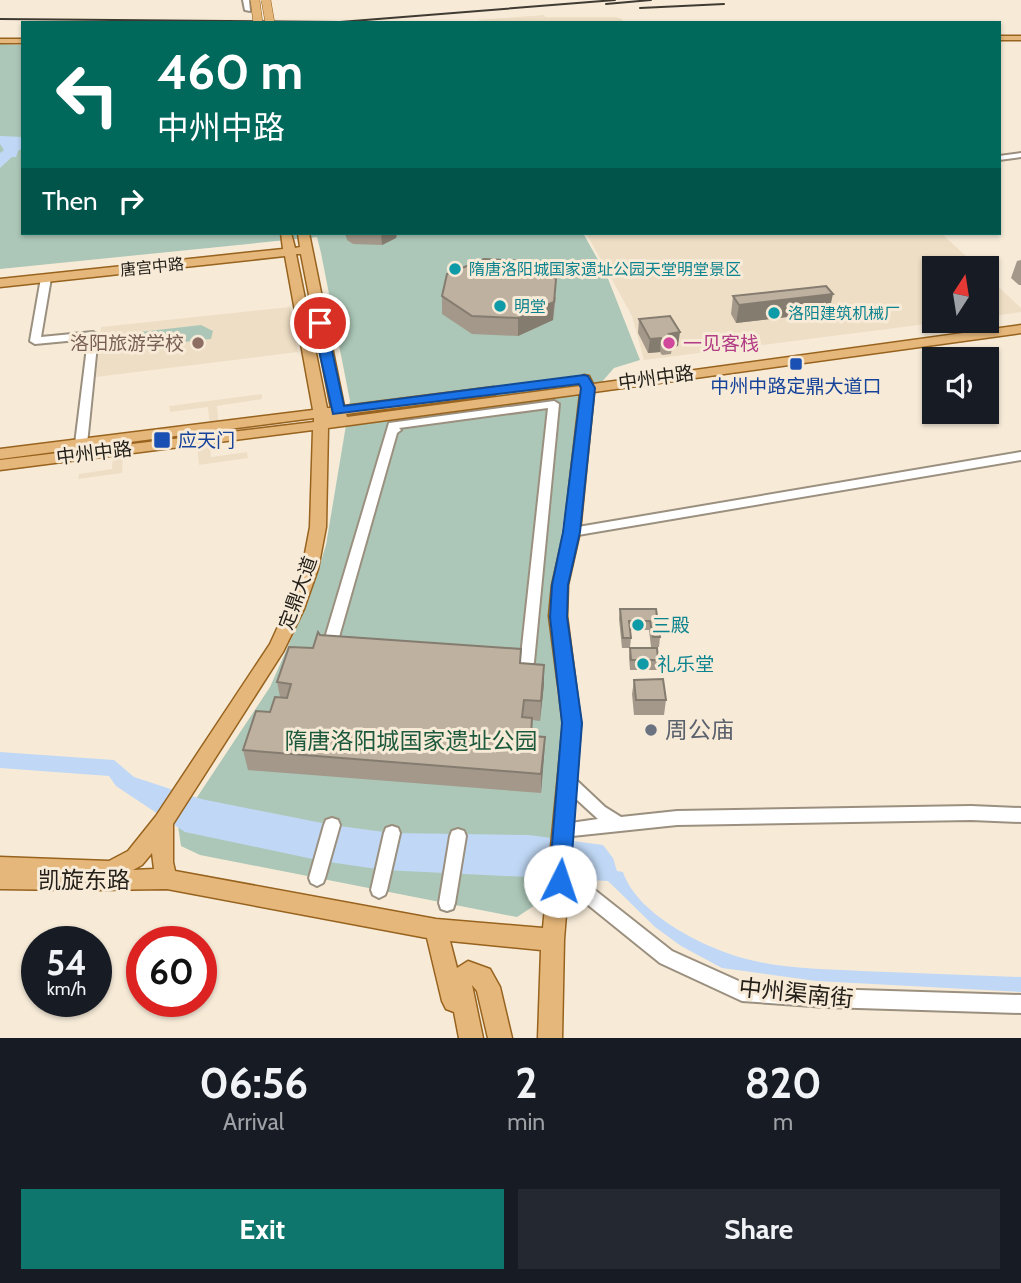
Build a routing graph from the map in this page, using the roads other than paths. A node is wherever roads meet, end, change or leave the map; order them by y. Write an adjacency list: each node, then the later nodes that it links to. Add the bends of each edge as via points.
1 (246, 0): 4 (street)
2 (255, 0): 5 (main road, bridge)
3 (266, 0): 6 (main road, bridge)
4 (248, 10)
5 (258, 21)
6 (270, 21)
7 (1001, 36): 8 (main road)
8 (1021, 37)
9 (0, 39): 10 (main road)
10 (21, 39)
11 (1021, 154): 12 (street)
12 (1001, 156)
13 (286, 235): 16 (main road, 定鼎大道)
14 (303, 235): 15 (main road)
15 (304, 248): 16 (main road, 唐宫中路); 22 (main road)
16 (288, 250): 17 (main road, 唐宫中路); 18 (main road, 唐宫中路); 23 (main road, 定鼎大道)
17 (46, 278): 18 (main road, 唐宫中路); 24 (street, via 35,341 93,335)
18 (0, 281)
19 (1021, 322): 21 (main road, 中州中路)
20 (1021, 328): 21 (main road, 中州中路)
21 (586, 384): 22 (main road, 中州中路); 28 (main road)
22 (340, 417): 23 (main road, 中州中路)
23 (321, 419): 24 (main road, 中州中路); 27 (main road, 中州中路); 34 (main road, 定鼎大道, via 317,527 299,599 277,647)
24 (81, 444): 25 (main road, 中州中路)
25 (0, 454)
26 (1021, 456): 28 (street)
27 (0, 466)
28 (572, 532): 31 (main road, via 558,617 572,723)
29 (345, 649): 30 (street, via 329,648 393,425 554,404 527,662)
30 (487, 659)
31 (567, 781): 36 (street, via 599,812); 38 (main road)
32 (971, 813): 33 (street); 36 (street, via 677,818)
33 (1021, 815)
34 (163, 822): 43 (main road, 定鼎大道, via 135,859); 45 (main road)
35 (332, 825): 41 (street)
36 (621, 825): 38 (street)
37 (392, 833): 42 (street)
38 (563, 833): 46 (main road)
39 (458, 836): 48 (street)
40 (0, 867): 43 (main road, 凯旋东路)
41 (319, 870)
42 (384, 870): 47 (street)
43 (111, 871)
44 (0, 879): 45 (main road, 凯旋东路)
45 (167, 879): 49 (main road, 凯旋东路)
46 (559, 888): 50 (main road); 51 (street, 中州渠南街, via 585,892 666,957 742,992)
47 (379, 890)
48 (447, 903)
49 (436, 929): 50 (main road, 凯旋东路); 52 (main road)
50 (553, 940): 55 (main road)
51 (1021, 1004)
52 (462, 1038)
53 (471, 1038): 54 (main road, via 459,983 468,972 482,977 488,987)
54 (500, 1038)
55 (550, 1038)

